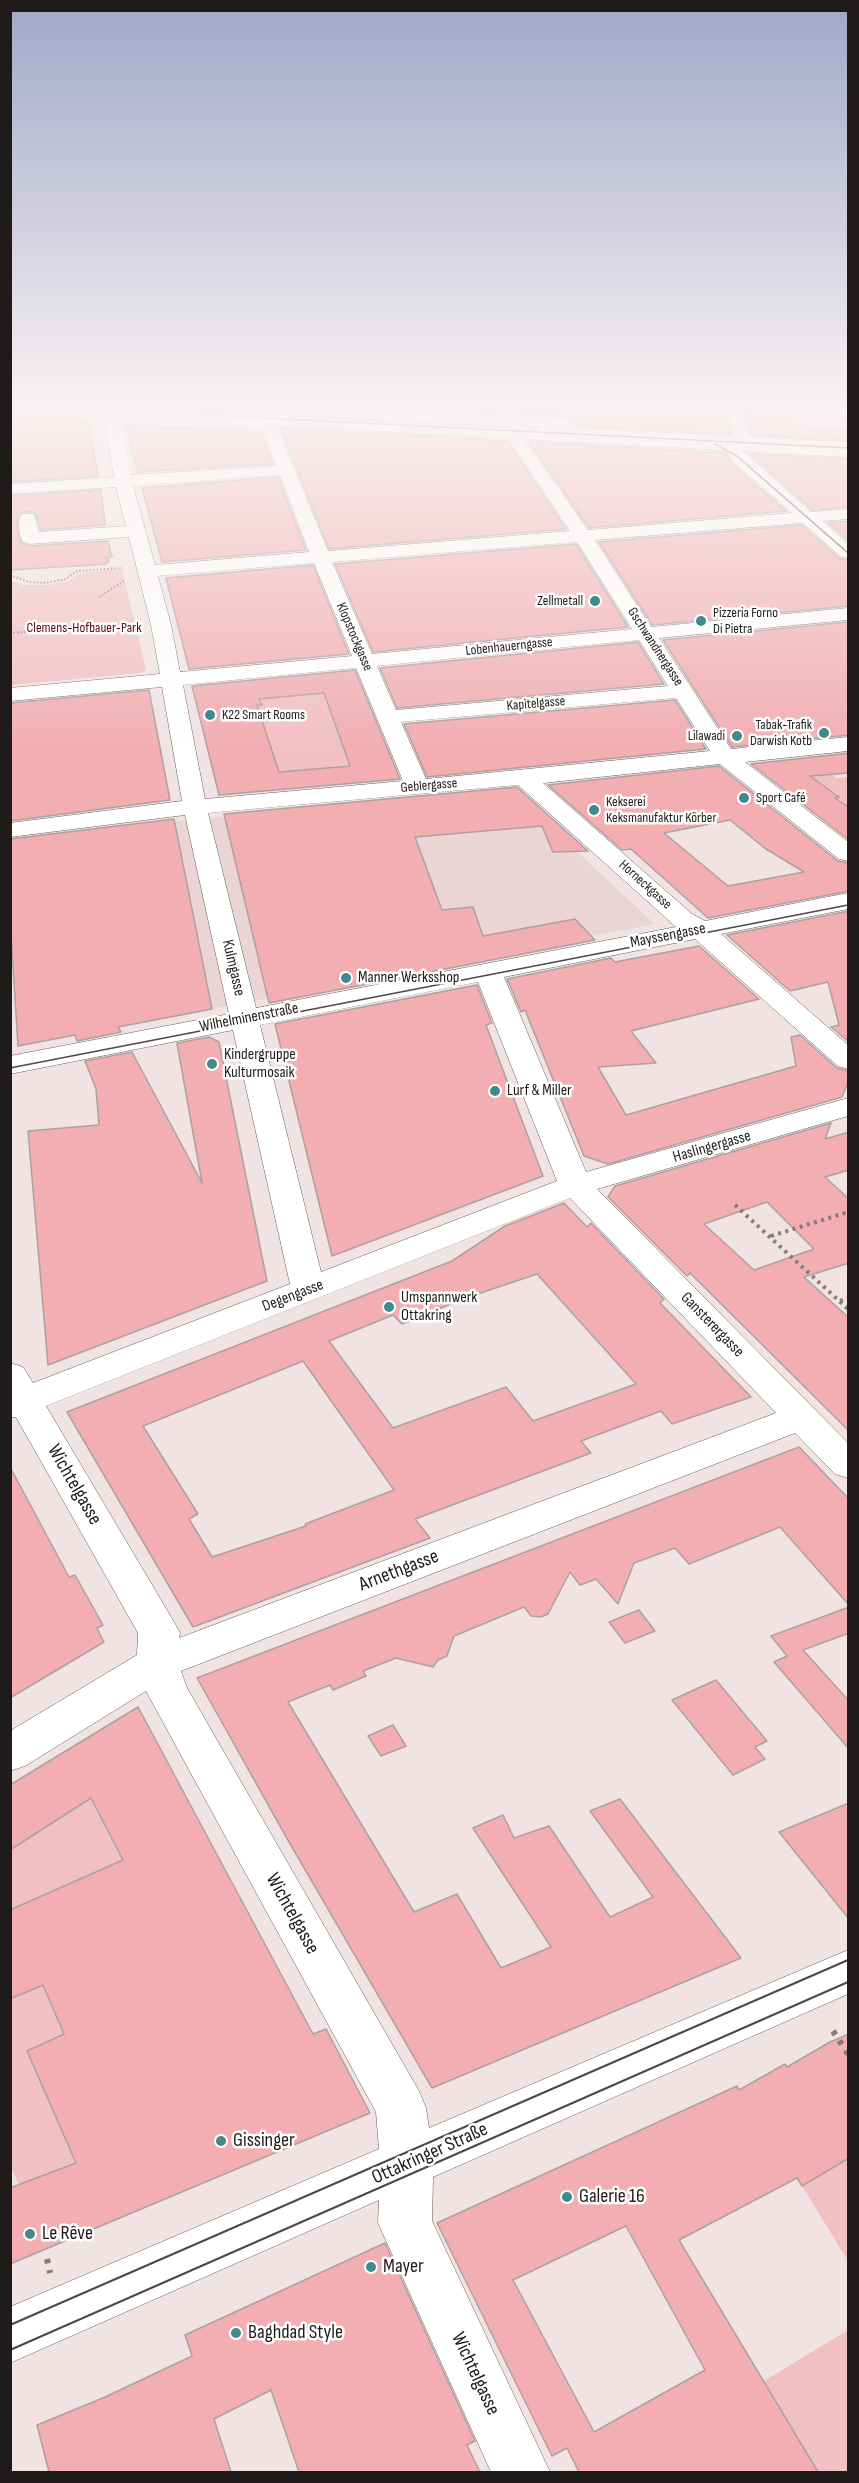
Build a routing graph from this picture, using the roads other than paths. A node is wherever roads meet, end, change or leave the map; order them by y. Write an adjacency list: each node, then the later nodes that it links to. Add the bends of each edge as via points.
1 (28, 521): 7 (street, via 30,538)
2 (133, 521): 7 (street)
3 (305, 521): 10 (street, Klopstockgasse)
4 (573, 521): 8 (street, Gschwandnergasse)
5 (758, 521): 8 (street)
6 (811, 521): 9 (street)
7 (136, 531): 11 (street)
8 (582, 535): 10 (street); 13 (street, Gschwandnergasse)
9 (849, 554)
10 (320, 558): 11 (street); 14 (street, Klopstockgasse)
11 (147, 569): 15 (street, Kulmgasse)
12 (849, 614): 13 (street, Lobenhauerngasse)
13 (645, 633): 14 (street, Lobenhauerngasse); 16 (street, Gschwandnergasse)
14 (364, 662): 15 (street, Lobenhauerngasse); 18 (street, Klopstockgasse)
15 (170, 680): 17 (street, Lobenhauerngasse); 23 (street, Kulmgasse)
16 (684, 691): 18 (street, Kapitelgasse); 20 (street, Gschwandnergasse)
17 (10, 695)
18 (388, 717): 22 (street, Klopstockgasse)
19 (849, 744): 20 (street, Geblergasse)
20 (724, 756): 21 (street, Geblergasse); 25 (street, Gschwandnergasse)
21 (524, 778): 22 (street, Geblergasse); 27 (street, Horneckgasse, via 684,920)
22 (417, 787): 23 (street, Geblergasse)
23 (195, 807): 24 (street, Geblergasse); 29 (street, Kulmgasse)
24 (10, 830)
25 (849, 854)
26 (849, 901): 27 (street, Mayssengasse)
27 (701, 930): 28 (street, Mayssengasse); 30 (street, Horneckgasse)
28 (488, 971): 29 (street, Wilhelminenstraße); 33 (street)
29 (245, 1019): 31 (street, Wilhelminenstraße); 34 (street, Kulmgasse)
30 (849, 1060)
31 (10, 1065)
32 (849, 1107): 33 (street, Haslingergasse)
33 (575, 1185): 34 (street, Degengasse); 36 (street, Gansterergasse)
34 (308, 1290): 35 (street, Degengasse)
35 (15, 1394): 38 (street, Wichtelgasse, via 159,1633)
36 (802, 1417): 37 (street, Gansterergasse); 38 (street, Arnethgasse)
37 (849, 1465)
38 (157, 1663): 39 (street, Arnethgasse); 41 (street, Wichtelgasse, via 167,1691 401,2108)
39 (10, 1753)
40 (849, 1971): 41 (street, Ottakringer Straße)
41 (407, 2164): 42 (street, Ottakringer Straße); 43 (street, Wichtelgasse, via 405,2223)
42 (10, 2335)
43 (521, 2472)

